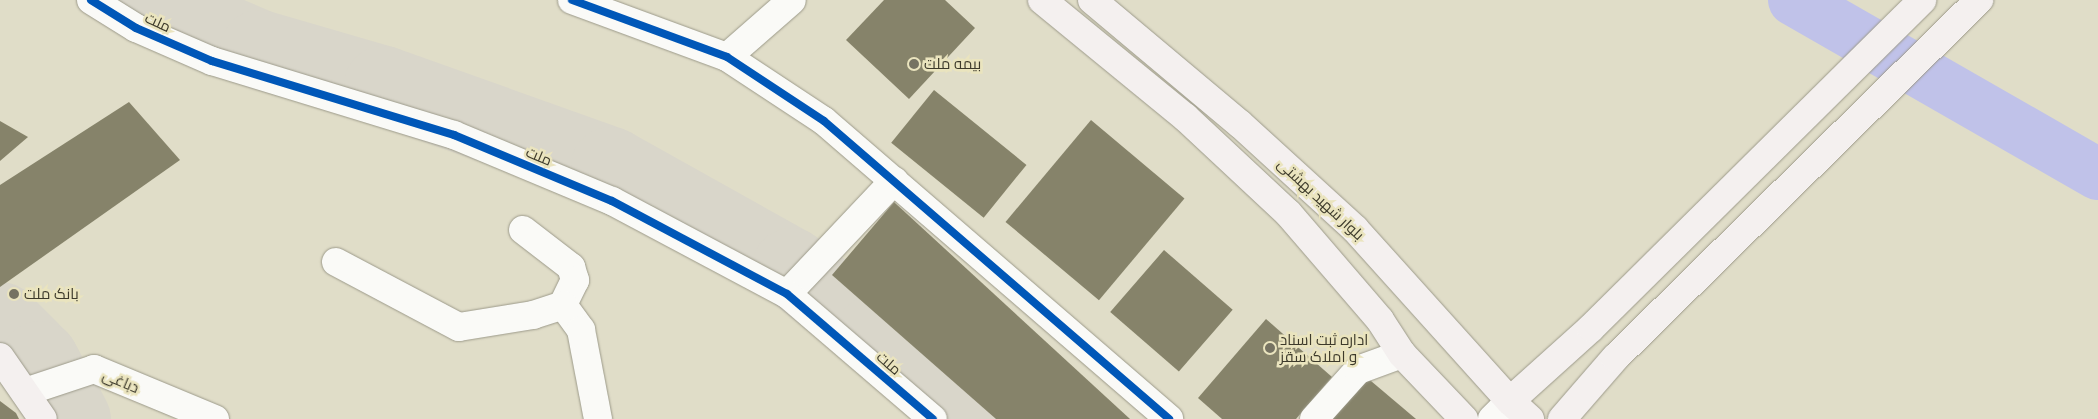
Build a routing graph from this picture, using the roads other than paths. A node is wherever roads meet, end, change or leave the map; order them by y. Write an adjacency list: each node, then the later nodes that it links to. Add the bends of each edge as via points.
1 (92, 0): 12 (street, ملت, via 136,28 212,61 454,135 612,201)
2 (572, 0): 8 (street)
3 (792, 0): 8 (street)
4 (1042, 0): 14 (main road, via 1185,117 1288,213 1380,320)
5 (1092, 0): 17 (main road, بلوار شهید بهشتی, via 1240,124 1355,229)
6 (1922, 0): 17 (main road, via 1591,328)
7 (1979, 0): 26 (main road, via 1616,358)
8 (727, 57): 9 (street, via 824,121)
9 (894, 182): 12 (street); 22 (street)
10 (523, 230): 13 (street, via 571,267 575,280)
11 (336, 262): 13 (street, via 459,327 533,315)
12 (788, 294): 21 (street, ملت)
13 (563, 305): 20 (street, via 581,330)
14 (1402, 354): 23 (street, via 1358,370); 24 (main road)
15 (0, 357): 16 (main road)
16 (25, 392): 18 (main road); 19 (street, دباغی, via 94,369)
17 (1501, 410): 25 (main road, بلوار شهید بهشتی)
18 (43, 419)
19 (215, 419)
20 (598, 419)
21 (933, 419)
22 (1169, 419)
23 (1314, 419)
24 (1464, 419)
25 (1530, 419)
26 (1562, 419)

